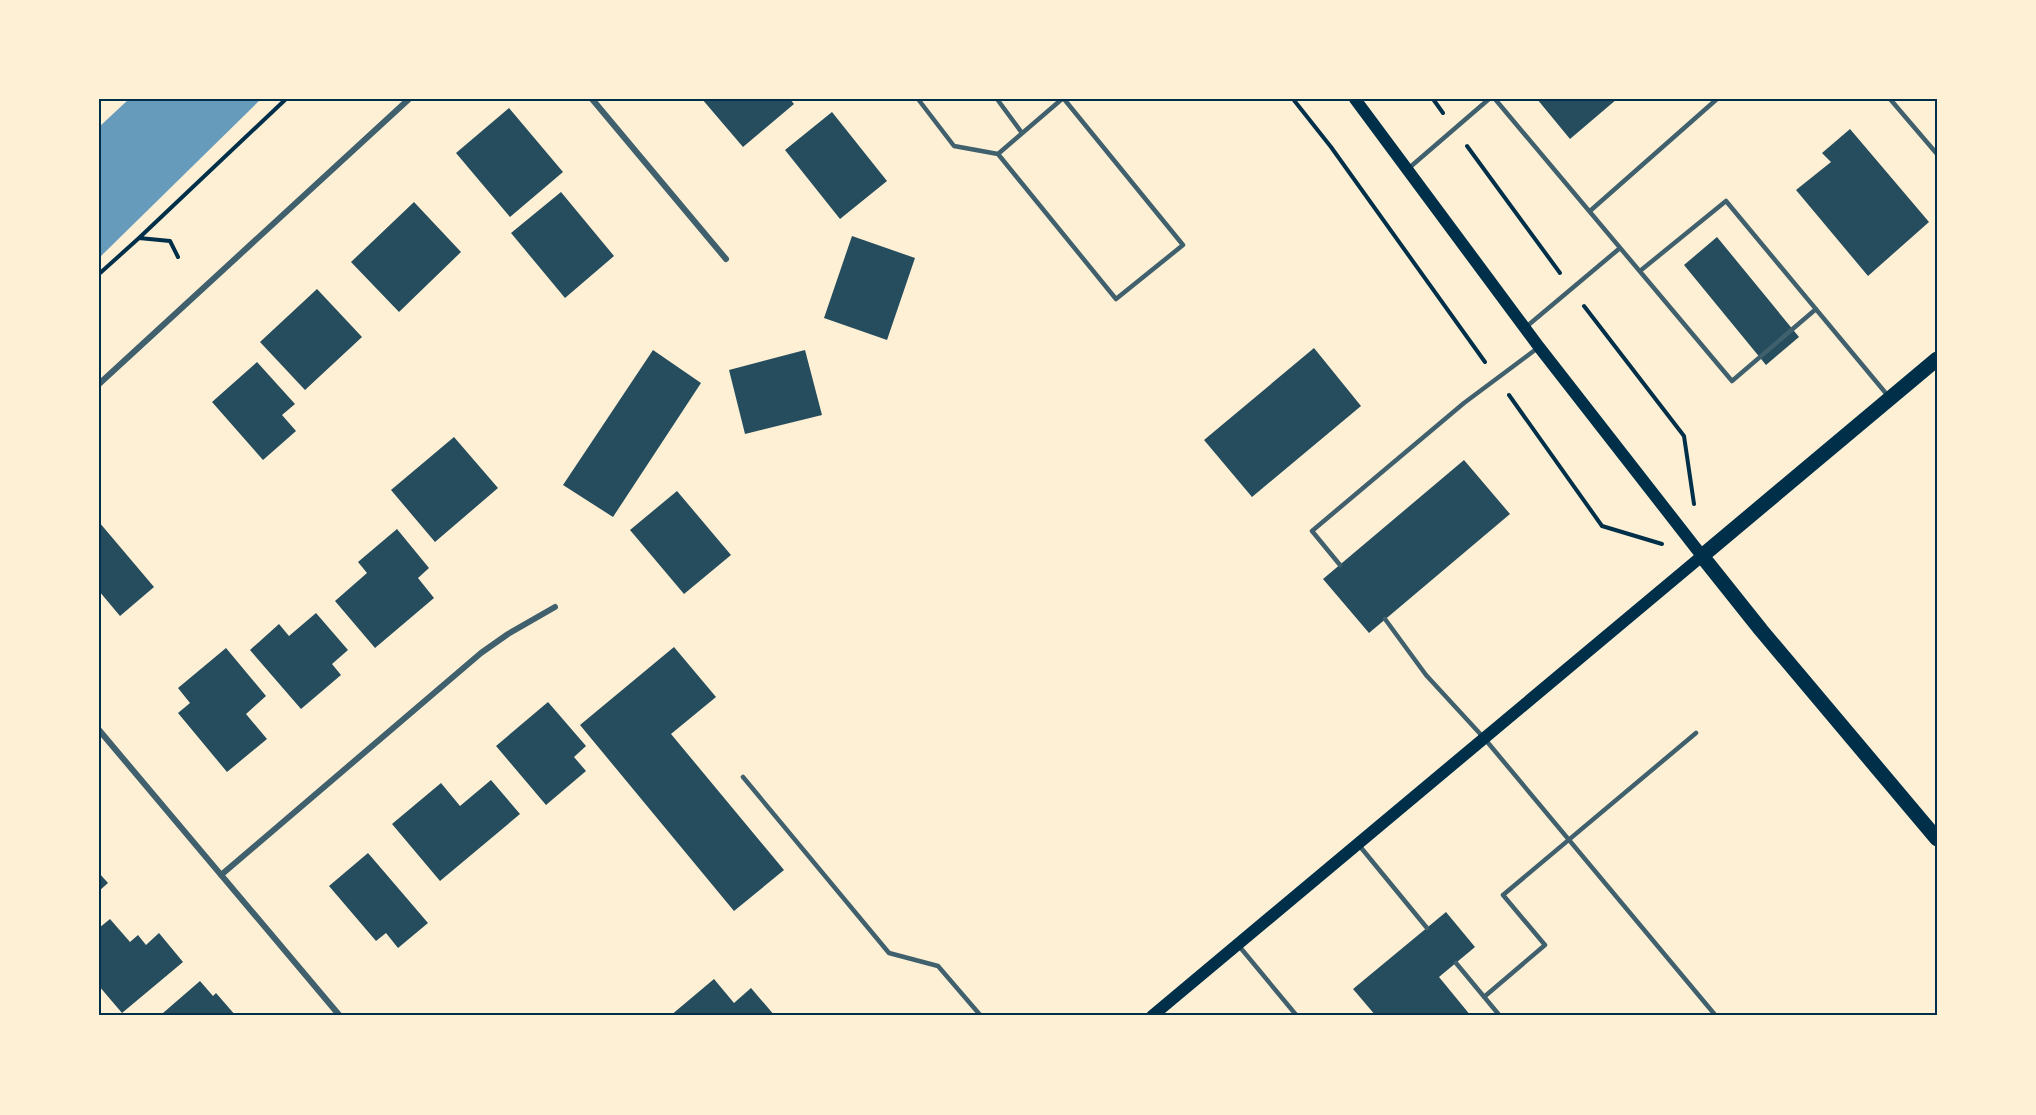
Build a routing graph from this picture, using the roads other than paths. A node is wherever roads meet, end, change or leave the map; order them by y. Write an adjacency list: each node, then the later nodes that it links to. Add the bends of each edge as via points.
1 (409, 99): 23 (street)
2 (592, 99): 17 (street)
3 (918, 99): 12 (lane, via 954,146)
4 (997, 99): 11 (lane)
5 (1063, 99): 11 (lane); 12 (lane, via 1183,245 1116,299)
6 (1355, 99): 14 (main road)
7 (1489, 99): 14 (lane)
8 (1496, 99): 15 (lane)
9 (1718, 99): 15 (lane)
10 (1890, 99): 13 (lane)
11 (1022, 133): 12 (lane)
12 (998, 153)
13 (1937, 154)
14 (1407, 170): 20 (main road)
15 (1590, 211): 16 (lane)
16 (1620, 248): 18 (lane); 20 (lane)
17 (726, 259)
18 (1640, 271): 19 (lane, via 1726,201); 19 (lane, via 1732,381)
19 (1816, 309): 24 (lane)
20 (1525, 328): 21 (main road)
21 (1539, 347): 25 (main road); 26 (lane, via 1464,403 1312,531)
22 (1937, 359): 24 (main road)
23 (99, 384)
24 (1890, 399): 25 (main road)
25 (1702, 556): 31 (main road); 33 (main road)
26 (1340, 565)
27 (555, 607): 36 (street, via 481,653)
28 (1385, 619): 31 (lane, via 1426,675)
29 (99, 730): 36 (street)
30 (1696, 733): 34 (lane)
31 (1484, 738): 34 (lane); 35 (main road)
32 (743, 777): 42 (lane, via 889,953 938,966)
33 (1934, 830)
34 (1569, 840): 40 (lane, via 1503,895 1545,945); 46 (lane)
35 (1358, 844): 37 (lane); 38 (main road)
36 (221, 875): 41 (street)
37 (1427, 927)
38 (1238, 944): 43 (main road); 44 (lane)
39 (1456, 963): 40 (lane)
40 (1484, 997): 45 (lane)
41 (340, 1016)
42 (981, 1016)
43 (1152, 1016)
44 (1297, 1016)
45 (1500, 1016)
46 (1716, 1016)

